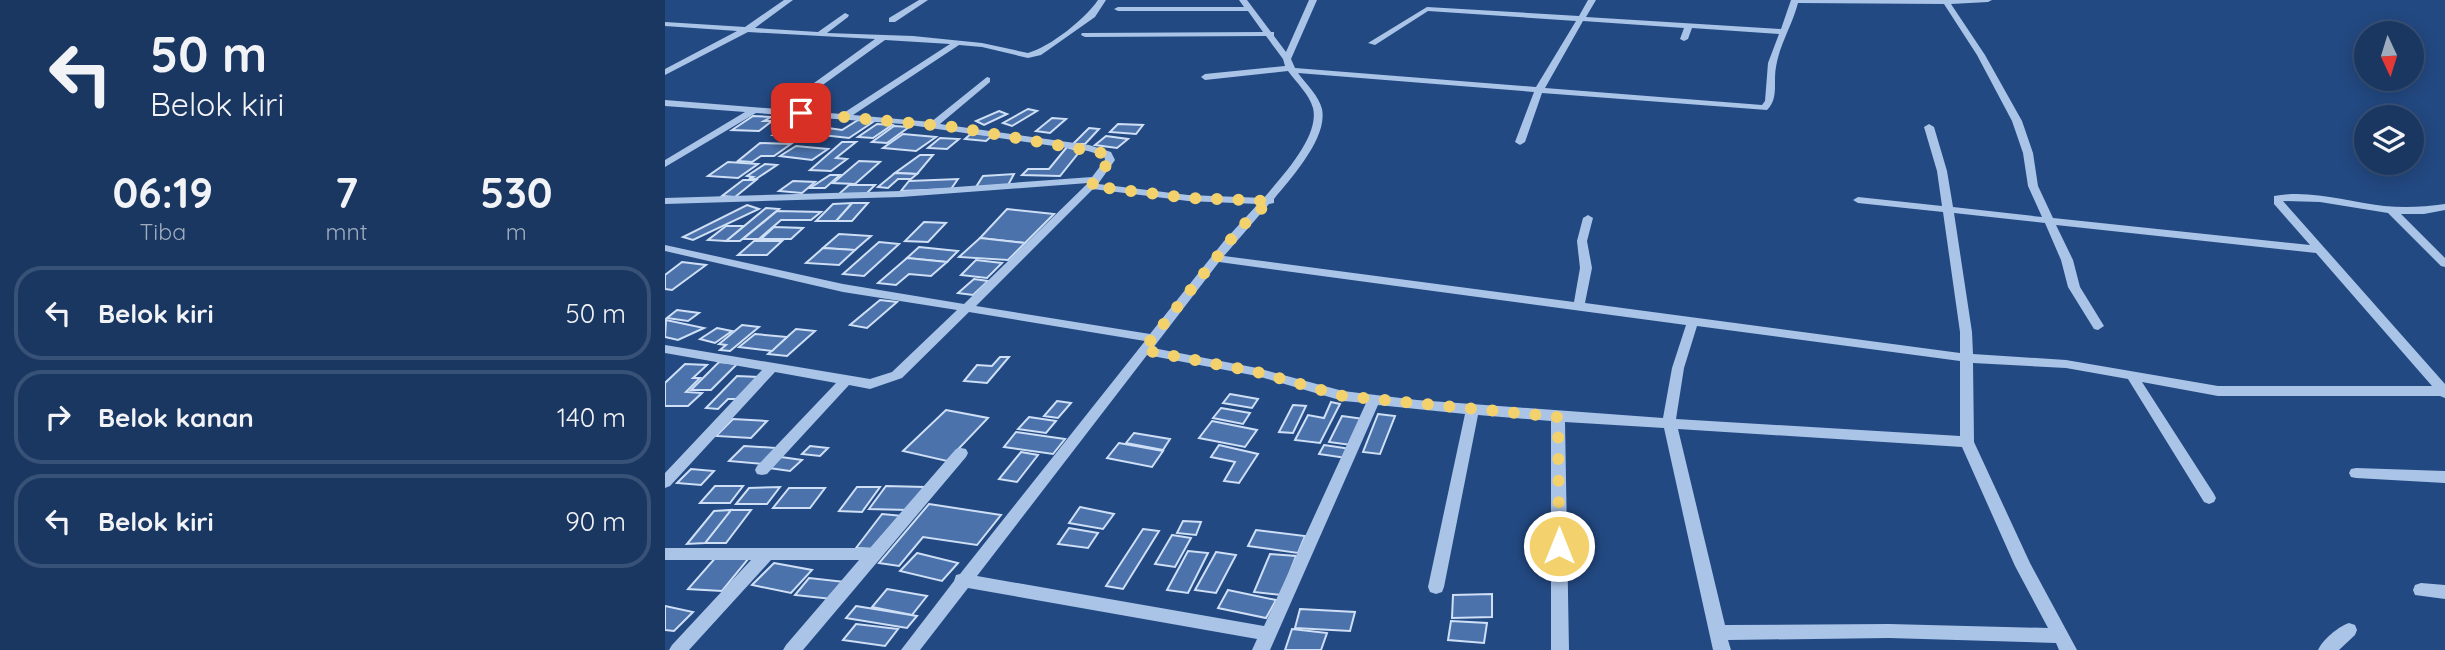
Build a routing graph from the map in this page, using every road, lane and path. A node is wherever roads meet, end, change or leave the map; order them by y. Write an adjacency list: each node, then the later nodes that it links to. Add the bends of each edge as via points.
1 (789, 0): 17 (street)
2 (924, 0): 14 (street)
3 (1102, 0): 24 (street, via 1083,22 1033,55)
4 (1243, 0): 11 (street)
5 (1313, 0): 26 (street)
6 (1592, 0): 13 (street)
7 (1795, 0): 9 (street); 18 (street)
8 (1988, 0): 9 (street)
9 (1946, 2): 38 (street, via 2003,95)
10 (1118, 9): 11 (street)
11 (1249, 9): 20 (street)
12 (845, 15): 19 (street)
13 (1583, 19): 16 (street); 25 (street, via 1427,9); 30 (street)
14 (892, 20)
15 (665, 24): 17 (street)
16 (1689, 26): 18 (street); 23 (street)
17 (748, 29): 19 (street); 27 (street)
18 (1785, 32): 30 (street, via 1772,62 1770,101 1764,108)
19 (819, 34): 21 (street)
20 (1271, 34): 22 (street); 26 (street)
21 (885, 36): 24 (street); 33 (street)
22 (1086, 36)
23 (1684, 39)
24 (957, 43): 34 (street)
25 (1372, 43)
26 (1290, 66): 28 (street); 30 (street); 41 (street, via 1315,102 1319,121)
27 (665, 72)
28 (1205, 77)
29 (987, 80): 35 (street)
30 (1539, 90): 37 (street)
31 (665, 103): 32 (street)
32 (754, 110): 33 (street); 39 (street)
33 (779, 112): 34 (street)
34 (845, 116): 35 (street)
35 (933, 125): 40 (street, via 1108,154 1110,160)
36 (1929, 127): 45 (street)
37 (1520, 142)
38 (2027, 149): 48 (street, via 2033,186)
39 (665, 164)
40 (1092, 183): 41 (street, via 1188,198); 43 (street); 54 (street)
41 (1273, 196): 51 (street)
42 (1858, 200): 45 (street)
43 (665, 201)
44 (2445, 207): 46 (street)
45 (1947, 209): 48 (street); 60 (street)
46 (2392, 211): 50 (street, via 2316,198 2279,198 2281,206); 52 (street)
47 (1588, 218): 53 (street, via 1582,241 1586,268)
48 (2049, 220): 50 (street); 56 (street, via 2074,287)
49 (665, 248): 54 (street, via 843,288)
50 (2322, 250): 64 (street)
51 (1216, 258): 53 (street); 57 (street)
52 (2445, 264)
53 (1579, 306): 55 (street)
54 (964, 308): 57 (street); 63 (street, via 897,375 870,384)
55 (1692, 324): 60 (street); 68 (street, via 1678,368)
56 (2098, 326)
57 (1153, 338): 59 (street)
58 (665, 349): 61 (street)
59 (1143, 350): 65 (street); 79 (street)
60 (1966, 358): 62 (street, via 2066,364); 69 (street)
61 (771, 368): 63 (street); 74 (street)
62 (2132, 376): 64 (street, via 2218,391); 75 (street)
63 (846, 380): 71 (street)
64 (2444, 392)
65 (1374, 400): 66 (street); 84 (street)
66 (1472, 411): 67 (street); 80 (street)
67 (1558, 417): 68 (street); 91 (street)
68 (1669, 422): 69 (street); 85 (street)
69 (1967, 442): 86 (street)
70 (961, 453): 77 (street)
71 (762, 470)
72 (2356, 473): 73 (street)
73 (2445, 477)
74 (665, 482)
75 (2209, 498)
76 (665, 554): 78 (street)
77 (875, 554): 78 (street); 88 (street)
78 (766, 555): 87 (street)
79 (962, 580): 84 (street); 89 (street)
80 (1436, 587)
81 (2421, 590): 82 (street)
82 (2445, 592)
83 (2349, 630): 92 (street)
84 (1269, 634): 90 (street)
85 (1721, 642): 86 (street, via 1889,631)
86 (2064, 643)
87 (678, 650)
88 (792, 650)
89 (910, 650)
90 (1261, 650)
91 (1560, 650)
92 (2326, 650)

